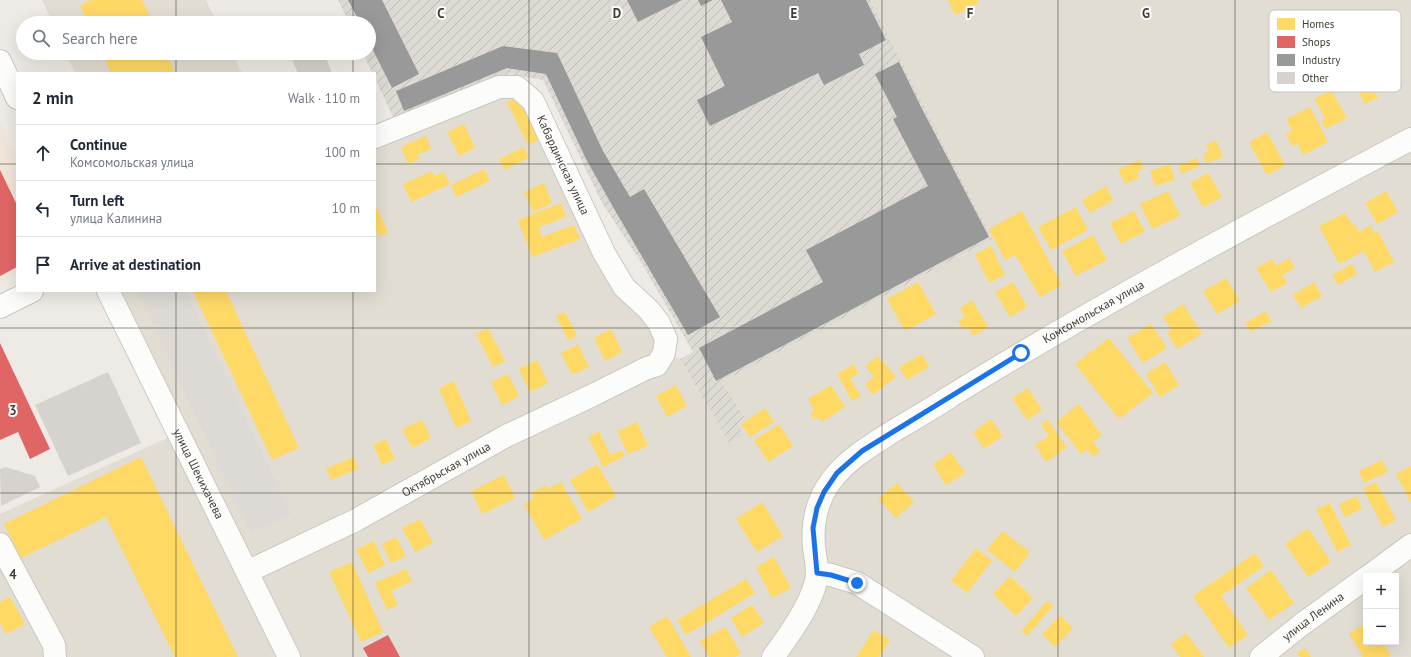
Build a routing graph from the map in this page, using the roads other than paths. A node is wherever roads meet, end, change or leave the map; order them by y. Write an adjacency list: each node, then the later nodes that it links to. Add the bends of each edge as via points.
1 (0, 62): 2 (street)
2 (16, 96)
3 (376, 137): 8 (street, Кабардинская улица, via 499,87 517,87 533,101 604,252 624,287 659,323 666,339 664,353 657,365)
4 (1411, 140): 12 (street, Комсомольская улица, via 1021,353 862,451 837,473 817,508 813,528)
5 (30, 292): 7 (street)
6 (108, 292): 11 (street, улица Шекихачева)
7 (0, 306)
8 (647, 368): 11 (street, Октябрьская улица, via 506,436 356,520)
9 (0, 544): 15 (street, via 54,645)
10 (1411, 545): 13 (street)
11 (247, 572): 16 (street, улица Шекихачева)
12 (817, 573): 17 (street, via 803,612); 18 (street, via 857,583)
13 (1373, 573)
14 (1363, 580): 19 (street, улица Ленина)
15 (55, 657)
16 (289, 657)
17 (773, 657)
18 (973, 657)
19 (1261, 657)

